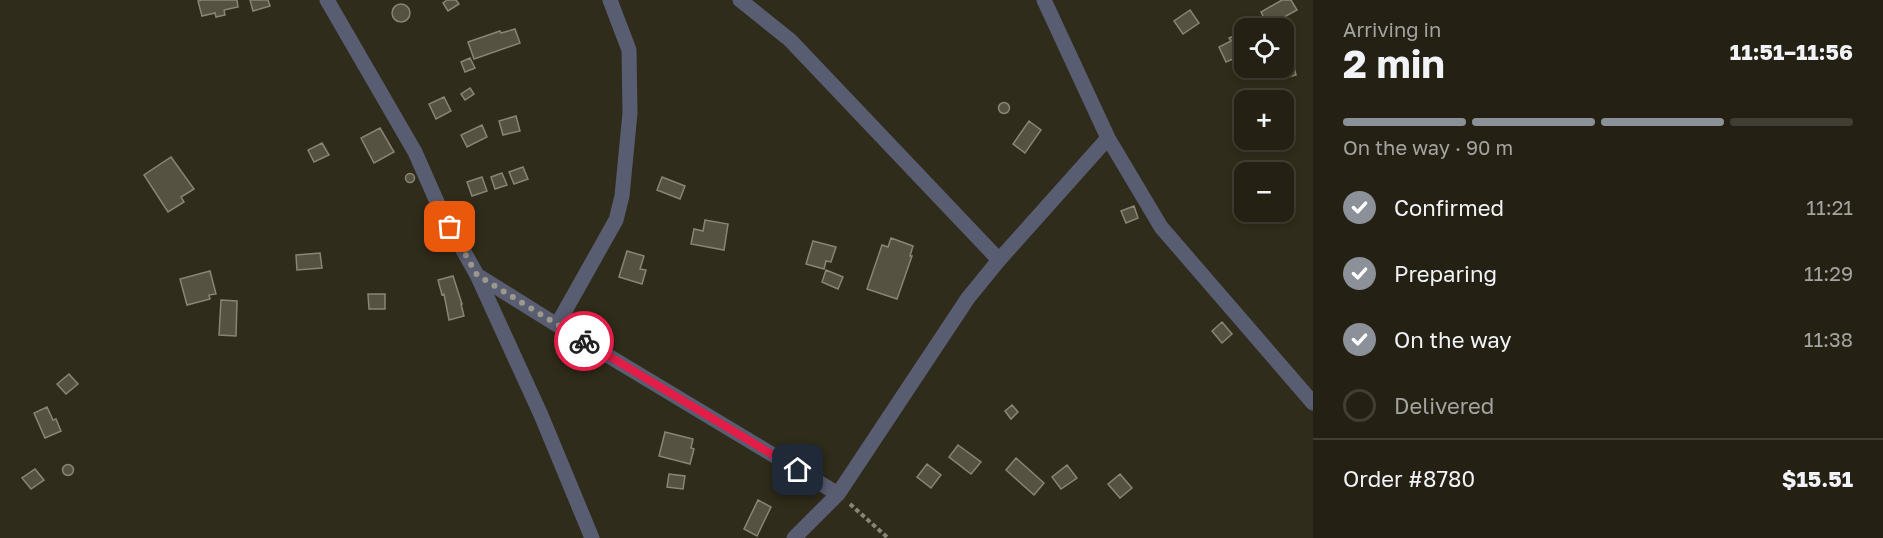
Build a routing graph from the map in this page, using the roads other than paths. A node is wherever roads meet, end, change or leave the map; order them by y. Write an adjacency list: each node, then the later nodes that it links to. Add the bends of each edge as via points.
1 (327, 0): 7 (street, via 415,152 441,211)
2 (610, 0): 8 (street, via 629,50 630,113 622,196 616,220)
3 (740, 0): 6 (street, via 789,40)
4 (1044, 0): 5 (street)
5 (1107, 138): 6 (street); 9 (street, via 1161,227)
6 (999, 260): 10 (street, via 968,298)
7 (477, 275): 8 (street); 11 (street)
8 (557, 325): 10 (street)
9 (1313, 404)
10 (838, 494): 12 (street)
11 (592, 538)
12 (794, 538)

